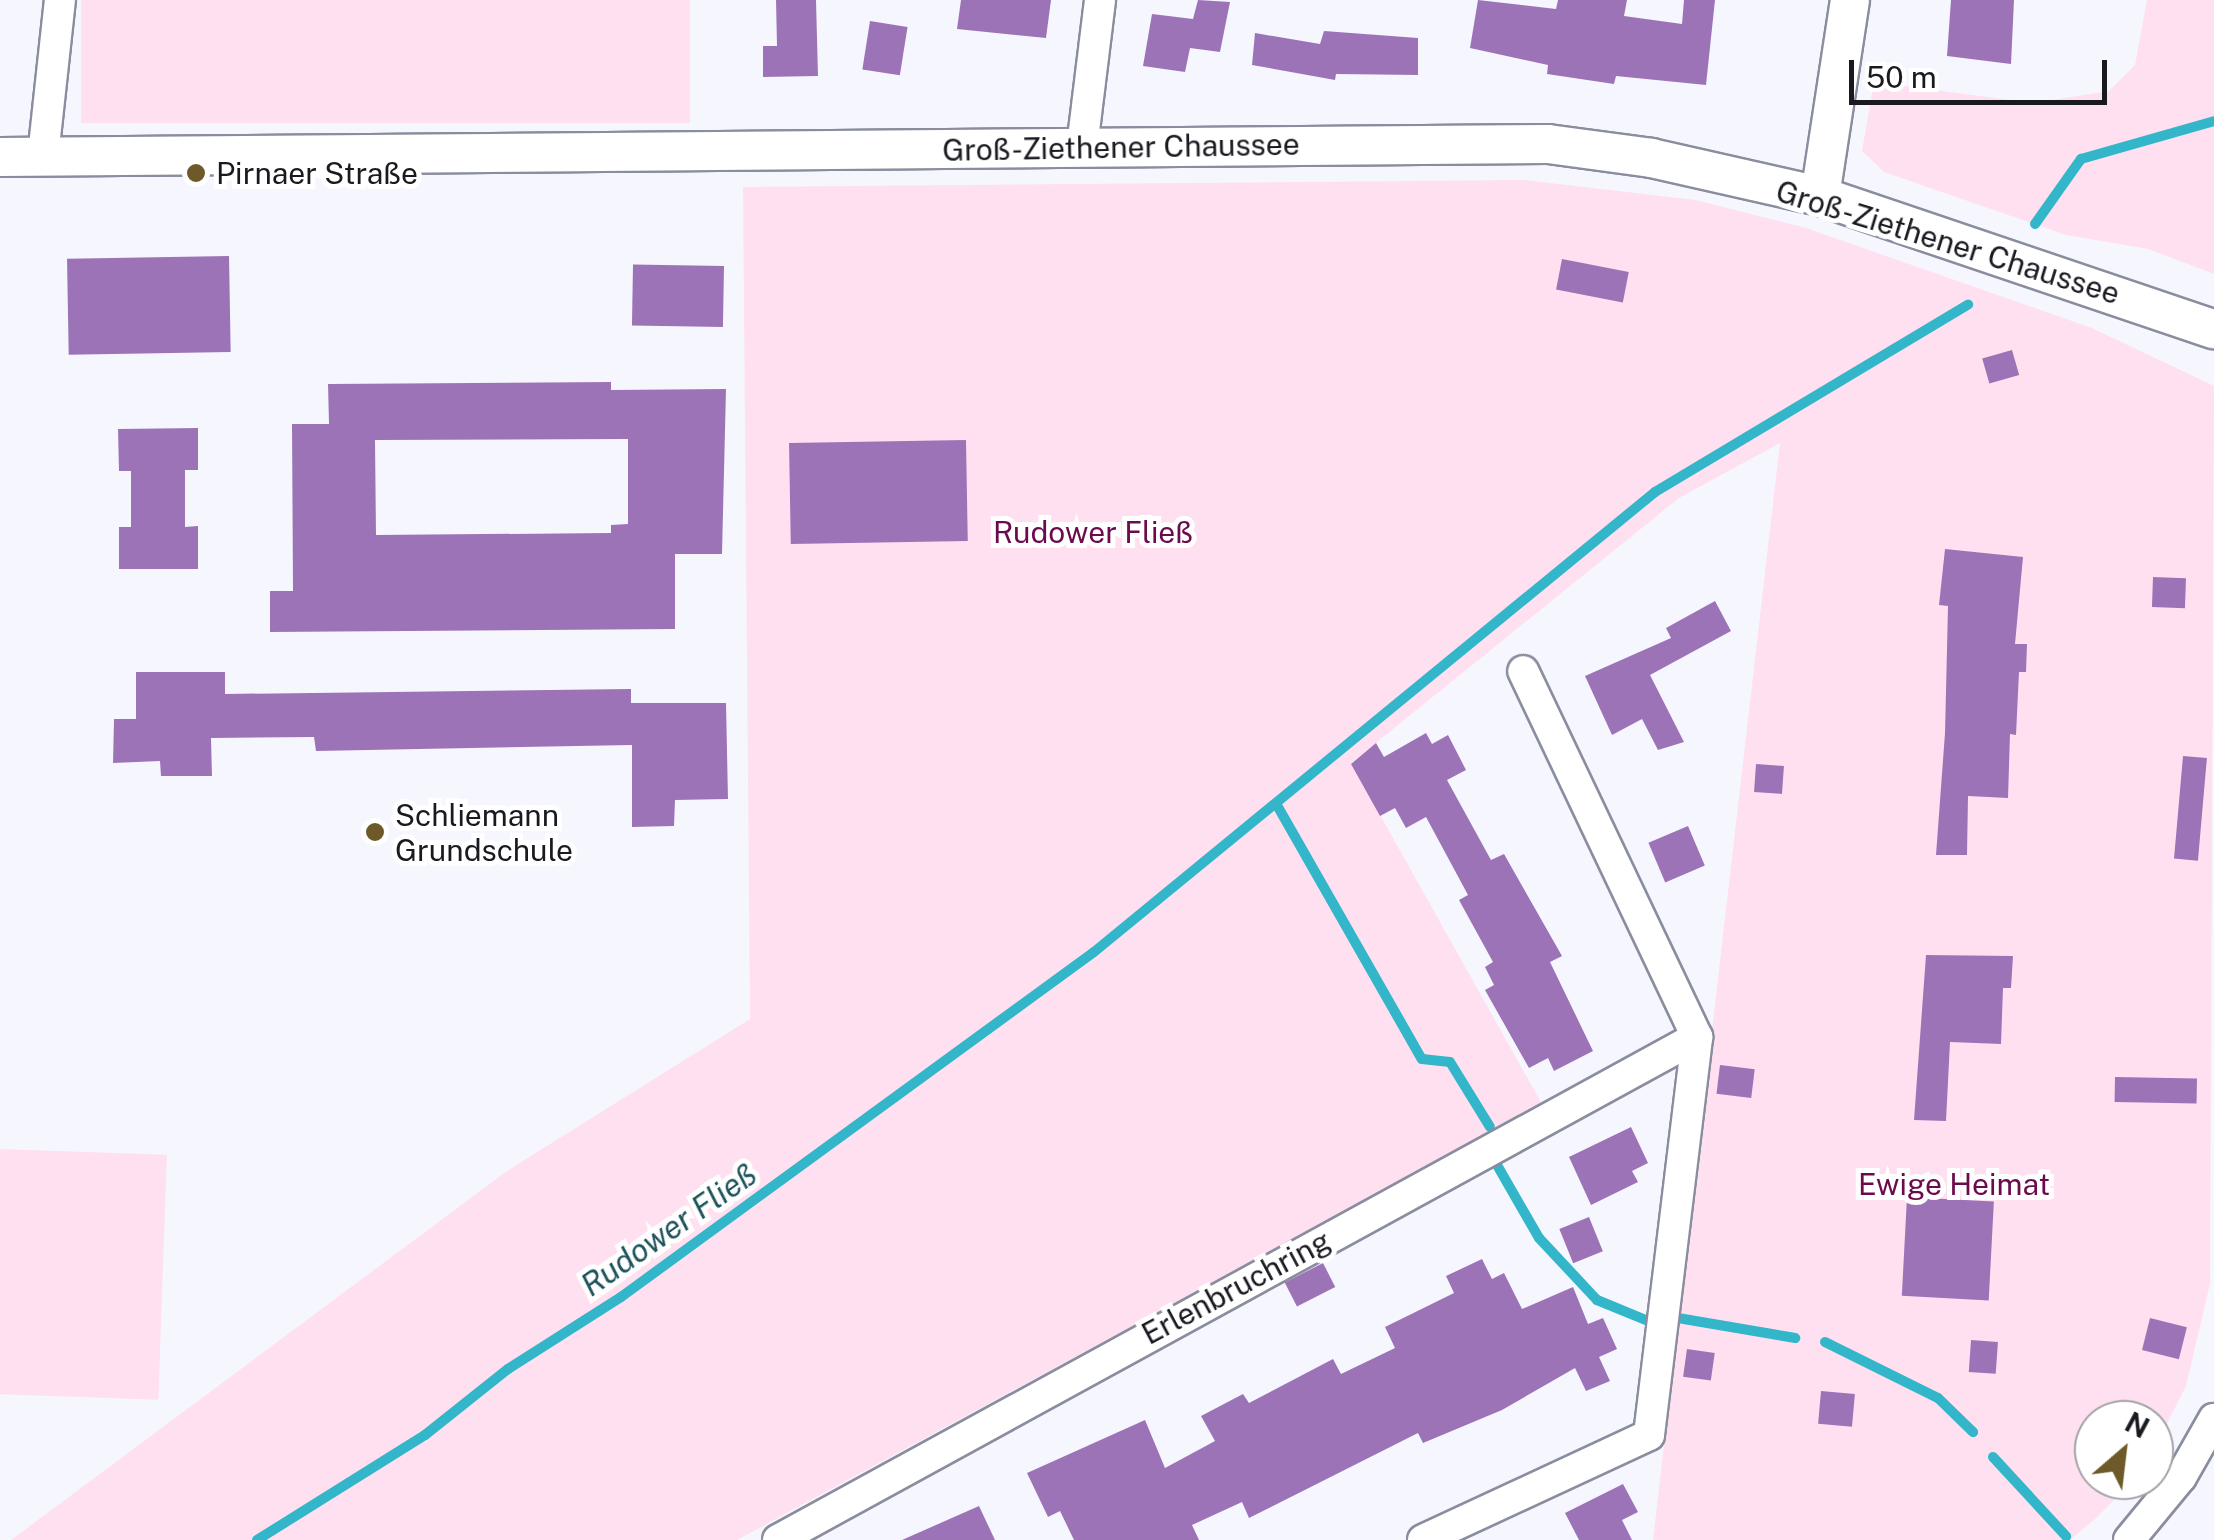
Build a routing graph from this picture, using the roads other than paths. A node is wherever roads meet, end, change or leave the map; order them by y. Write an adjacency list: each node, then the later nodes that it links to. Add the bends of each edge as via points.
1 (60, 0): 5 (street)
2 (1100, 0): 4 (street)
3 (1850, 0): 7 (street)
4 (1082, 147): 5 (street, Groß-Ziethener Chaussee); 7 (street, Groß-Ziethener Chaussee, via 1548,144 1651,158)
5 (43, 156): 6 (street, Groß-Ziethener Chaussee)
6 (0, 157)
7 (1820, 196): 8 (street, Groß-Ziethener Chaussee)
8 (2214, 329)
9 (1524, 671): 10 (street)
10 (1697, 1037): 12 (street, Erlenbruchring); 13 (street, via 1649,1434)
11 (2214, 1419): 14 (street, via 2181,1477)
12 (778, 1540)
13 (1423, 1540)
14 (2129, 1540)

